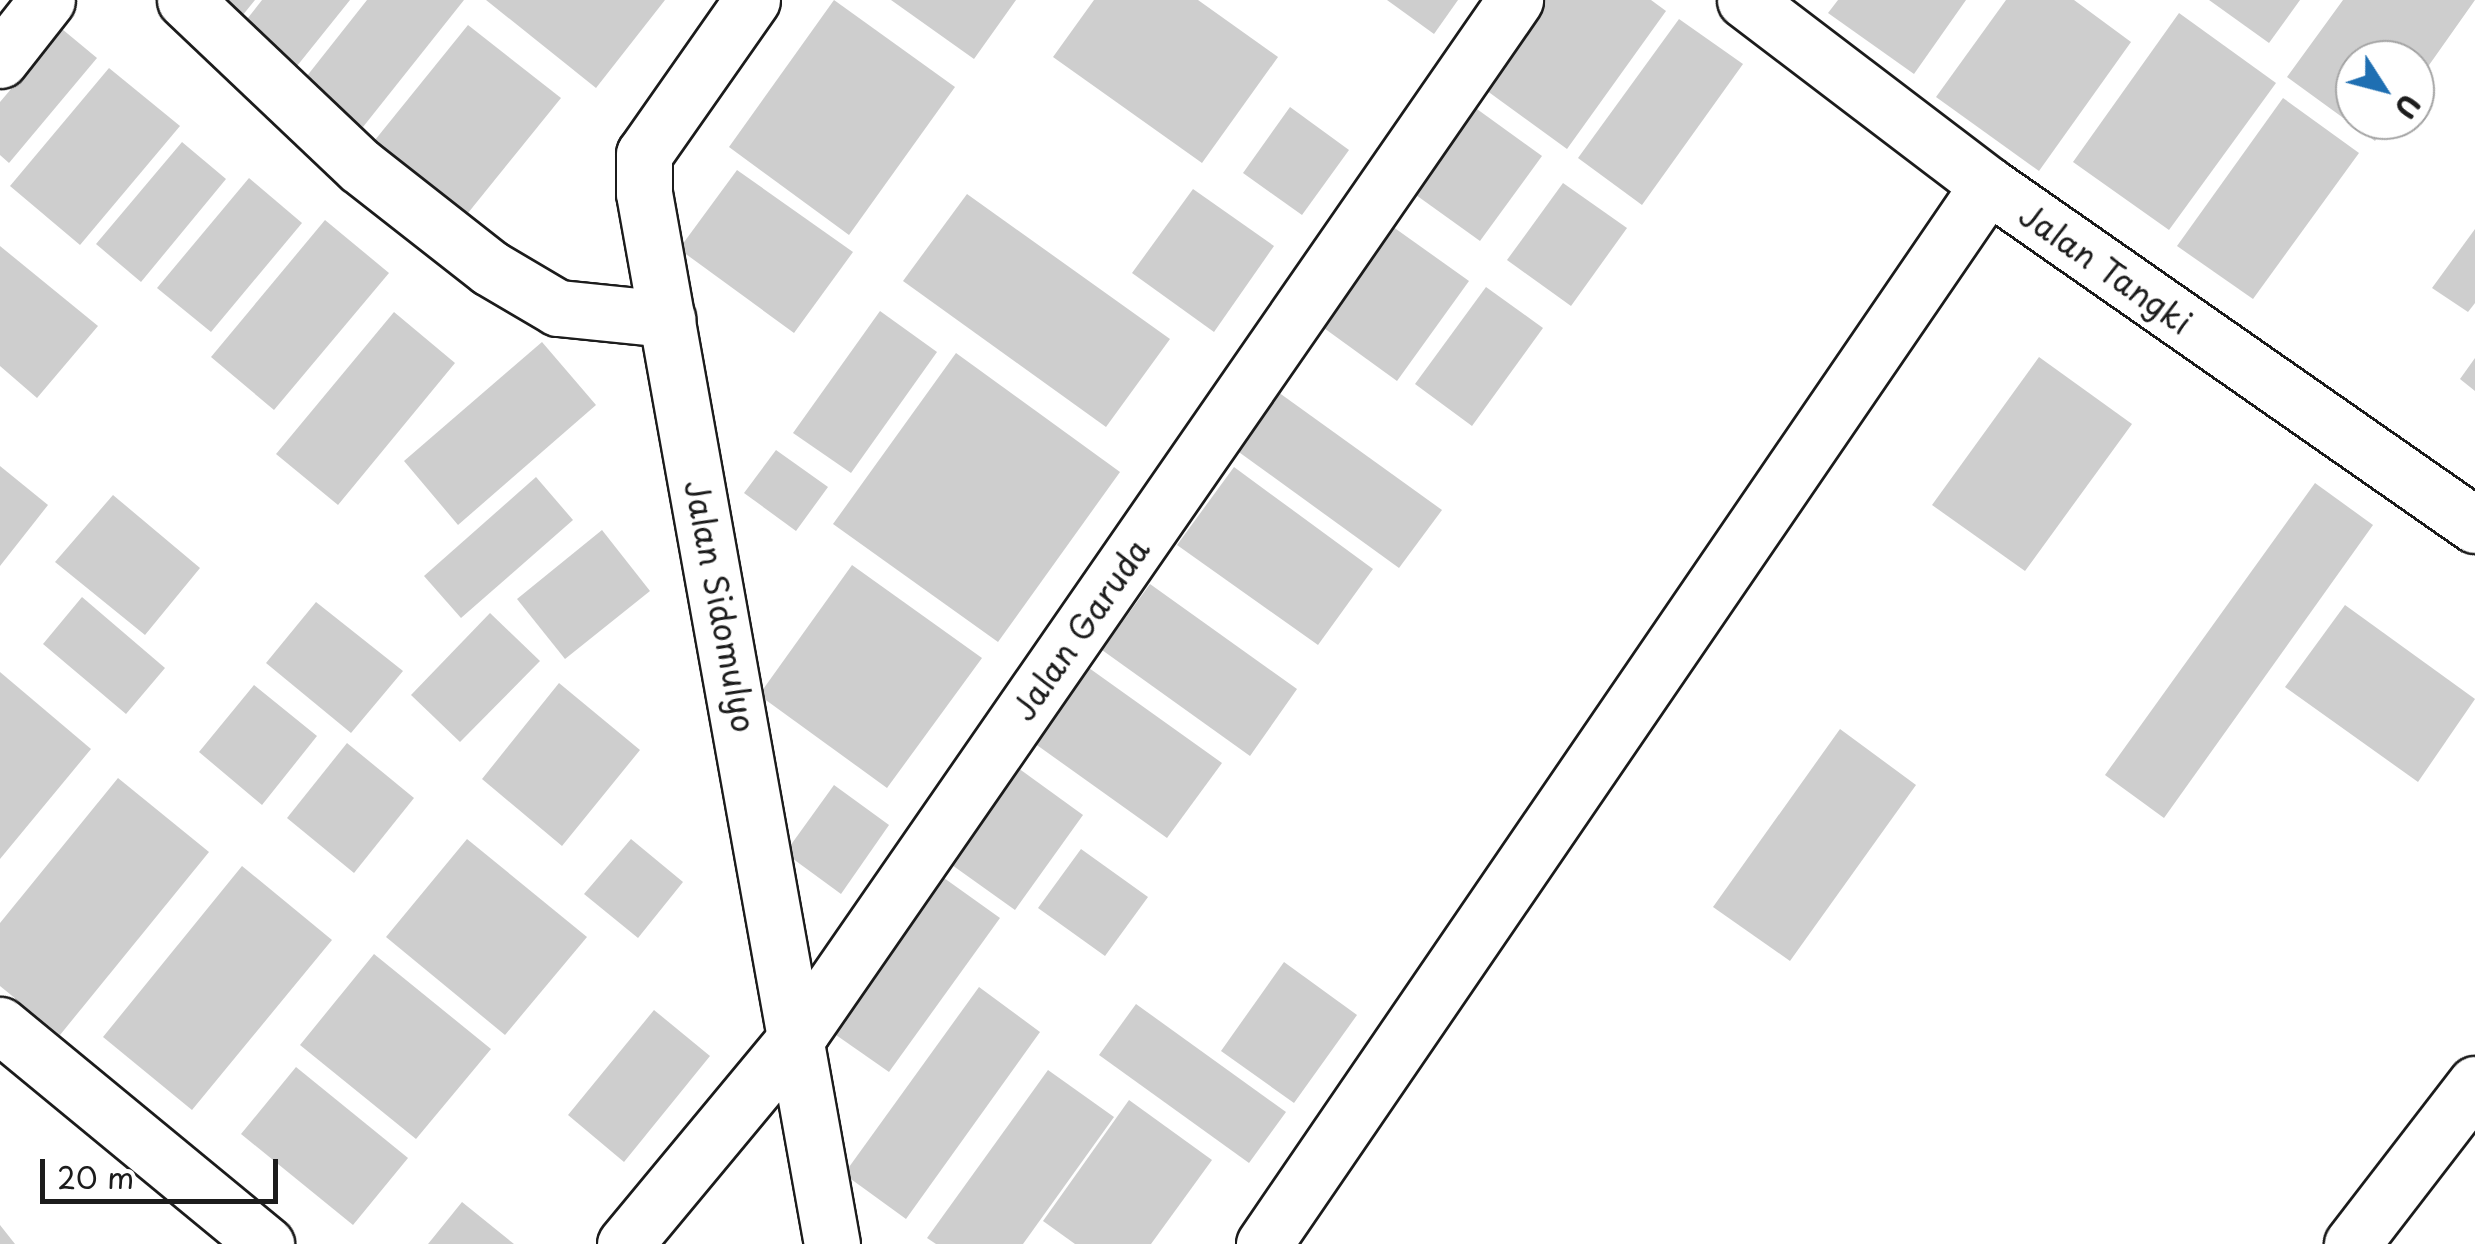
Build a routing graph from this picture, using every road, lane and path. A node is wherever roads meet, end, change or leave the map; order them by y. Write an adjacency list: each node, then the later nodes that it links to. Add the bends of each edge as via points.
1 (47, 0): 7 (street)
2 (185, 0): 9 (street, via 360,166 490,268 558,308)
3 (752, 0): 9 (street, Jalan Sidomulyo, via 644,154)
4 (1515, 0): 12 (street, Jalan Garuda)
5 (1744, 0): 6 (street, Jalan Tangki)
6 (1803, 17): 8 (street, Jalan Tangki)
7 (0, 60)
8 (1988, 185): 10 (street, Jalan Tangki); 17 (street)
9 (667, 319): 12 (street, Jalan Sidomulyo)
10 (2475, 526)
11 (0, 1025): 14 (street)
12 (800, 1032): 15 (street, Jalan Garuda); 16 (street, Jalan Sidomulyo)
13 (2475, 1084): 18 (street)
14 (266, 1244)
15 (626, 1244)
16 (832, 1244)
17 (1264, 1244)
18 (2352, 1244)

